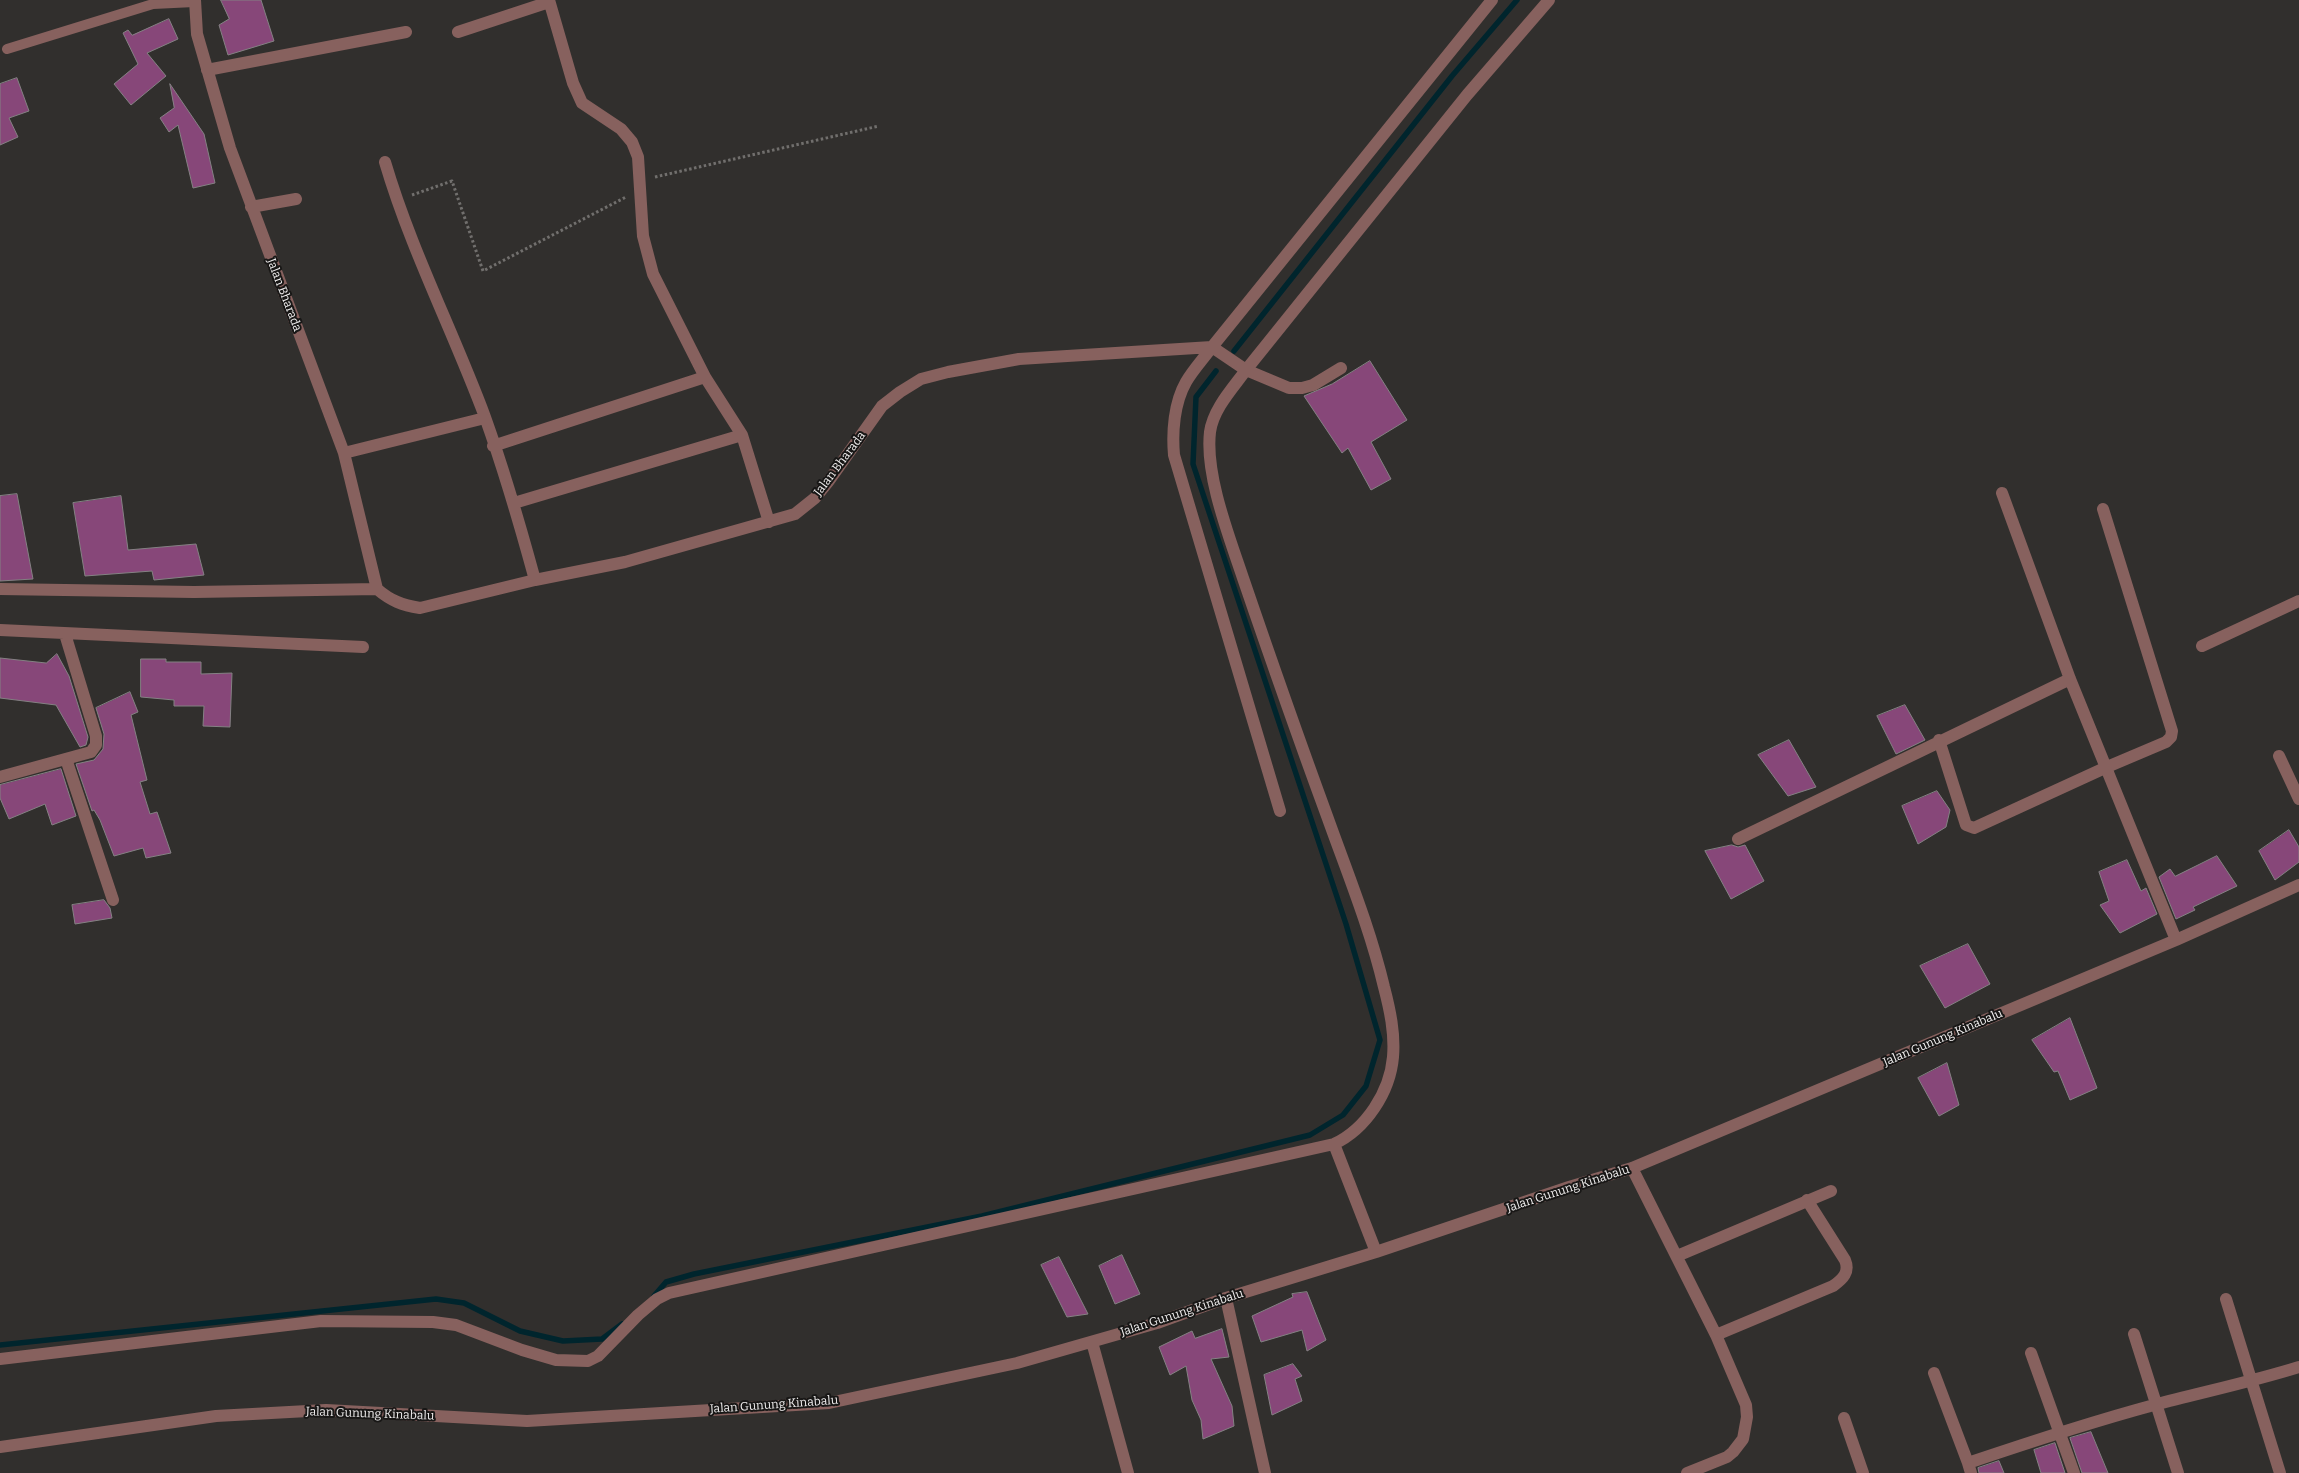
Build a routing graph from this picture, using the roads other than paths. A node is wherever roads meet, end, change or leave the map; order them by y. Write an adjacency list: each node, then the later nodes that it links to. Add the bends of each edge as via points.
1 (1492, 0): 12 (street)
2 (1549, 0): 13 (street)
3 (194, 1): 7 (lane, via 153,4); 8 (street, Jalan Bharada, via 197,34)
4 (549, 1): 6 (street); 15 (street, via 582,104 621,129 632,142 638,158 643,236 654,274)
5 (406, 32): 8 (street)
6 (458, 32)
7 (7, 49)
8 (207, 70): 11 (street, Jalan Bharada)
9 (385, 162): 16 (street, via 397,200)
10 (296, 199): 11 (street)
11 (252, 207): 19 (street, Jalan Bharada)
12 (1216, 350): 13 (street); 23 (street, Jalan Bharada, via 1019,359 921,379 882,406 814,498 795,514); 39 (street, via 1186,383 1172,436 1174,455)
13 (1241, 367): 14 (street, via 1281,385 1302,388); 44 (street, via 1210,428 1215,486 1294,725 1373,942 1392,1018 1393,1056 1381,1095 1361,1127)
14 (1341, 368)
15 (705, 377): 17 (street); 18 (street)
16 (485, 418): 18 (street); 19 (street)
17 (742, 435): 21 (street); 23 (street)
18 (493, 446): 21 (street)
19 (344, 453): 26 (street, Jalan Bharada)
20 (2002, 493): 32 (street)
21 (514, 503): 24 (street)
22 (2103, 509): 36 (street, via 2172,734 2166,742)
23 (769, 522): 24 (street, Jalan Bharada, via 625,562)
24 (535, 580): 26 (street, Jalan Bharada, via 420,608 392,601)
25 (0, 589): 26 (street, via 194,592)
26 (377, 589)
27 (2299, 601): 30 (street)
28 (0, 630): 29 (street)
29 (65, 634): 31 (street); 35 (street, via 96,736 96,745 91,752)
30 (2202, 646)
31 (363, 647)
32 (2070, 679): 33 (street); 36 (street)
33 (1939, 740): 36 (street, via 1966,825 1970,828); 40 (street)
34 (2278, 756): 38 (street)
35 (66, 759): 37 (street); 42 (street)
36 (2106, 766): 43 (street)
37 (0, 777)
38 (2299, 799)
39 (1280, 811)
40 (1738, 839)
41 (2299, 885): 43 (street, Jalan Gunung Kinabalu)
42 (113, 900)
43 (2176, 940): 45 (street, Jalan Gunung Kinabalu)
44 (1334, 1144): 48 (street); 56 (street, via 669,1293 638,1315 598,1356 588,1361 556,1360 456,1324 320,1321)
45 (1632, 1168): 48 (street, Jalan Gunung Kinabalu, via 1569,1186); 49 (street)
46 (1831, 1190): 47 (street)
47 (1808, 1200): 49 (street); 53 (street, via 1845,1260 1847,1272 1833,1286)
48 (1376, 1252): 50 (street, Jalan Gunung Kinabalu)
49 (1677, 1256): 53 (street)
50 (1226, 1298): 54 (street, Jalan Gunung Kinabalu); 66 (street)
51 (2226, 1299): 59 (street)
52 (2134, 1334): 60 (street)
53 (1716, 1335): 67 (street, via 1746,1405 1746,1427 1738,1446 1727,1457)
54 (1092, 1342): 63 (street, Jalan Gunung Kinabalu, via 1017,1363 829,1403 527,1421 326,1410 225,1416); 65 (street)
55 (2031, 1353): 62 (street)
56 (0, 1359)
57 (2299, 1367): 59 (street)
58 (1934, 1373): 64 (street)
59 (2250, 1382): 60 (street); 71 (street)
60 (2155, 1405): 62 (street); 70 (street)
61 (1844, 1418): 68 (street)
62 (2060, 1431): 64 (street); 69 (street)
63 (0, 1447)
64 (1969, 1468)
65 (1128, 1473)
66 (1265, 1473)
67 (1686, 1473)
68 (1863, 1473)
69 (2074, 1473)
70 (2178, 1473)
71 (2280, 1473)

